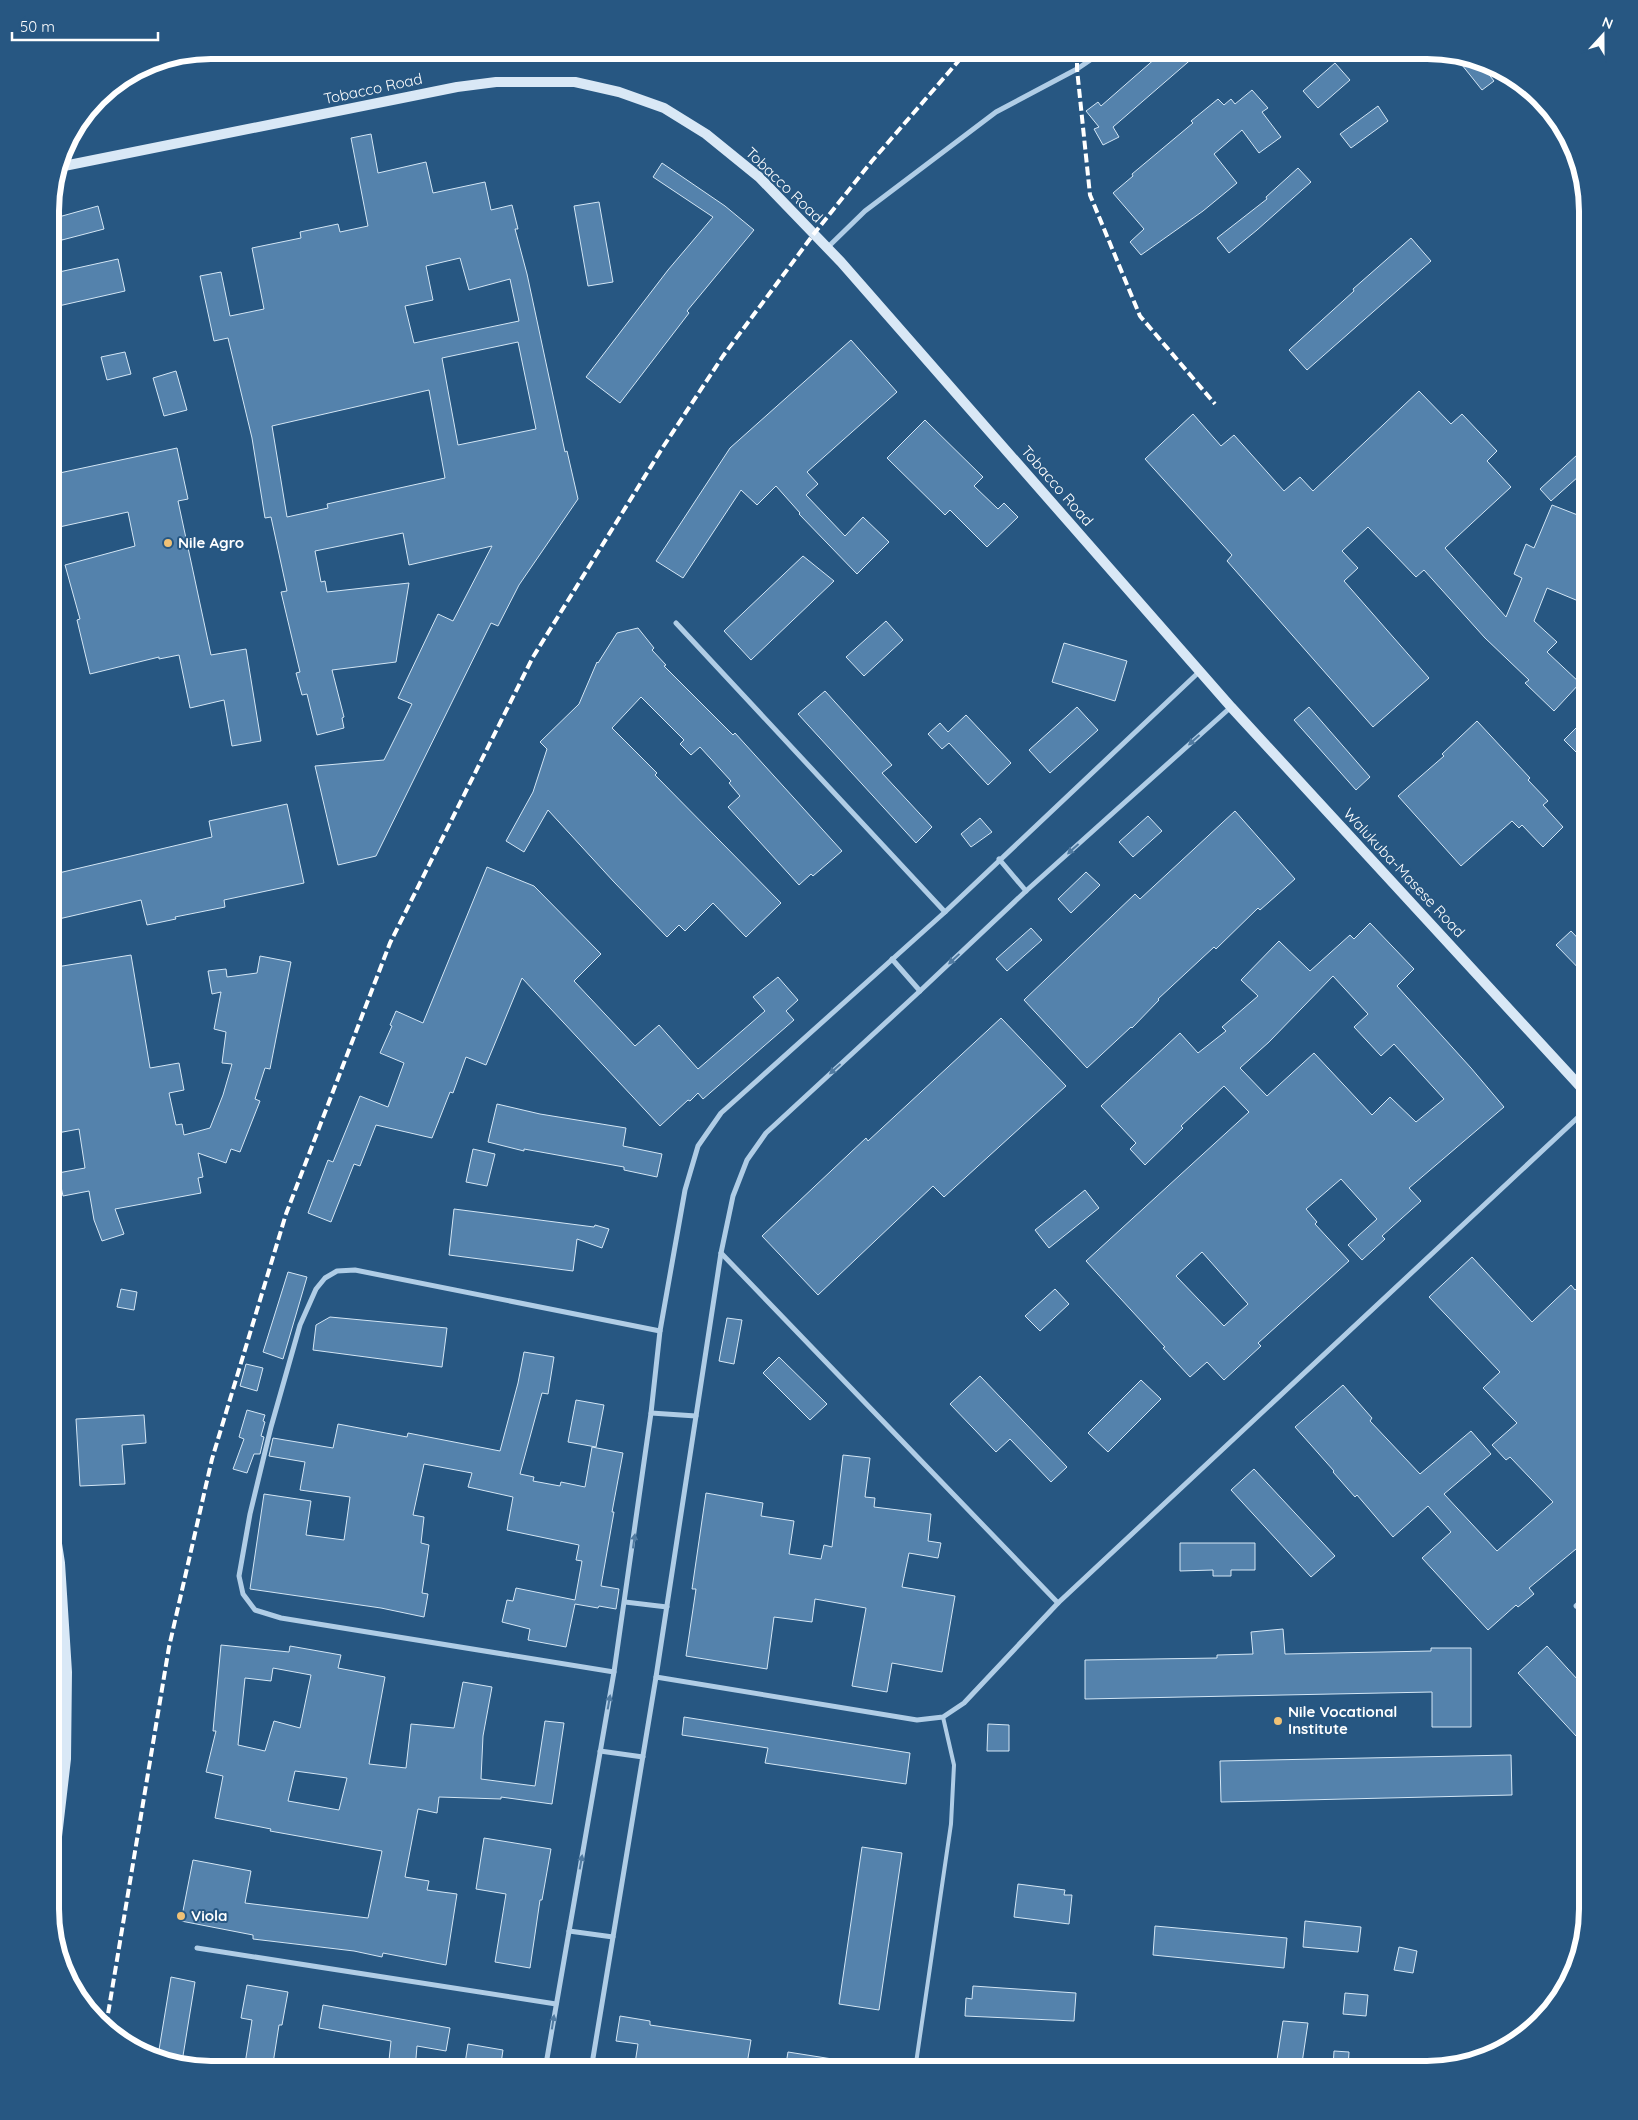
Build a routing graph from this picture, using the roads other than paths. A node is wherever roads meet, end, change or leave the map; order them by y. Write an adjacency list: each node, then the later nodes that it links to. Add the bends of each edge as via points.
1 (1092, 59): 3 (street, via 996,112 865,211)
2 (66, 166): 3 (street, Tobacco Road, via 457,87 496,82 575,82 619,92 664,108 706,134 759,177)
3 (827, 248): 5 (street, Tobacco Road)
4 (676, 623): 9 (street)
5 (1200, 670): 6 (street, Walukuba-Masese Road); 7 (street)
6 (1230, 707): 8 (street, one-way to 8); 12 (street, Walukuba-Masese Road)
7 (999, 859): 8 (street); 9 (street)
8 (1026, 891): 11 (street, one-way to 11)
9 (945, 912): 10 (street)
10 (892, 959): 11 (street); 15 (street, via 721,1113 698,1146 685,1190)
11 (920, 991): 14 (street, one-way to 14, via 766,1133 747,1160 733,1196)
12 (1579, 1085)
13 (1579, 1116): 20 (street)
14 (722, 1254): 17 (street); 20 (street)
15 (660, 1331): 16 (street); 24 (street, via 355,1270 337,1272 325,1278 316,1288 300,1325 273,1418 239,1576 243,1594 255,1610 281,1618)
16 (651, 1412): 17 (street); 19 (street, one-way to 16)
17 (696, 1416): 23 (street)
18 (59, 1557): 29 (street, via 67,1672 66,1759)
19 (625, 1602): 23 (street); 24 (street)
20 (1058, 1603): 26 (street, via 964,1702)
21 (1579, 1603): 22 (street)
22 (1576, 1606)
23 (666, 1607): 25 (street)
24 (614, 1672): 27 (street, one-way to 24)
25 (656, 1676): 26 (street, via 917,1720); 28 (street)
26 (943, 1717): 36 (lane, via 954,1765 951,1824)
27 (600, 1751): 28 (street); 30 (street, one-way to 27)
28 (643, 1757): 31 (street)
29 (59, 1818)
30 (569, 1931): 31 (street); 33 (street)
31 (613, 1937): 35 (street)
32 (197, 1948): 33 (street)
33 (556, 2004): 34 (street, one-way to 33)
34 (546, 2061)
35 (593, 2061)
36 (916, 2061)

